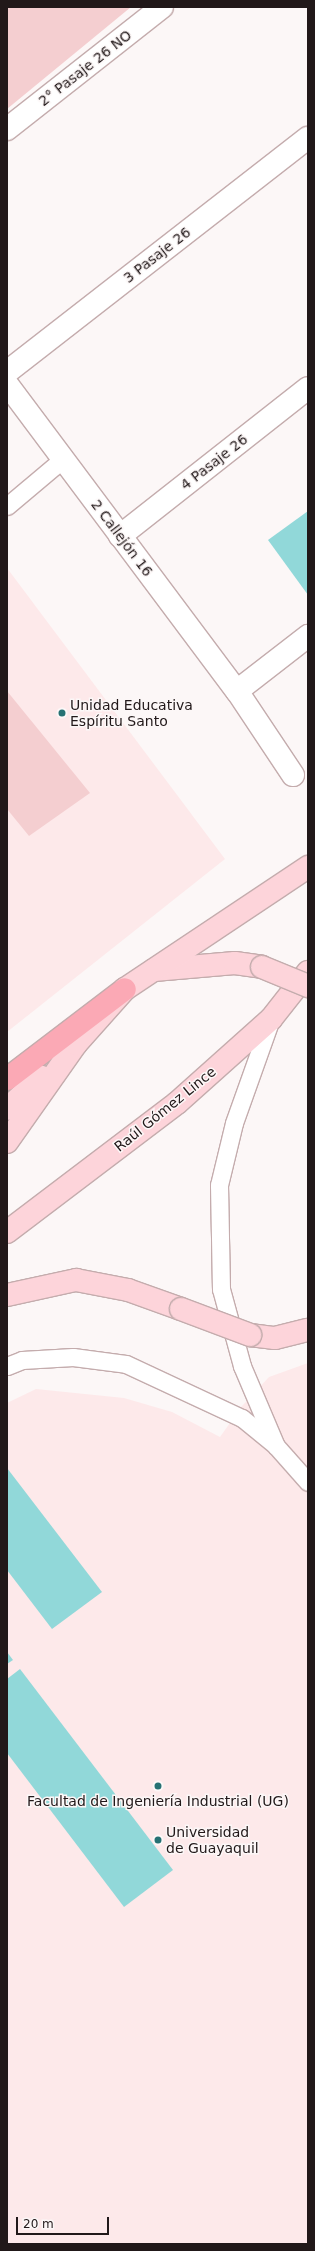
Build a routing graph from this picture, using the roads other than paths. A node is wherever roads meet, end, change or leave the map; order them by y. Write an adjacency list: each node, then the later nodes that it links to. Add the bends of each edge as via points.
1 (162, 7): 2 (street, 2° Pasaje 26 NO)
2 (7, 129)
3 (308, 138): 4 (street, 3 Pasaje 26)
4 (7, 372)
5 (7, 384): 7 (street, 2 Callejón 16)
6 (308, 388): 9 (street, 4 Pasaje 26)
7 (63, 459): 8 (lane); 9 (street, 2 Callejón 16)
8 (7, 506)
9 (120, 536): 11 (street, 2 Callejón 16)
10 (308, 636): 11 (street)
11 (237, 691): 12 (street, 2 Callejón 16)
12 (293, 775)
13 (308, 867): 14 (main road)
14 (150, 971): 16 (main road, bridge, via 228,963 262,967); 17 (main road)
15 (308, 972): 18 (main road, Raúl Gómez Lince)
16 (308, 986)
17 (125, 989): 19 (main road); 20 (main road)
18 (271, 1019): 23 (main road, Raúl Gómez Lince, via 177,1103); 27 (lane, via 224,1157 219,1185 218,1260 220,1289 242,1366)
19 (76, 1044): 21 (main road); 22 (main road)
20 (7, 1079)
21 (7, 1109)
22 (7, 1142)
23 (7, 1232)
24 (7, 1295): 25 (main road, bridge, via 76,1280 128,1290 250,1336 275,1338)
25 (308, 1330)
26 (7, 1366): 27 (lane, via 22,1360 73,1357 126,1364 242,1418)
27 (276, 1446): 28 (lane)
28 (308, 1482)

